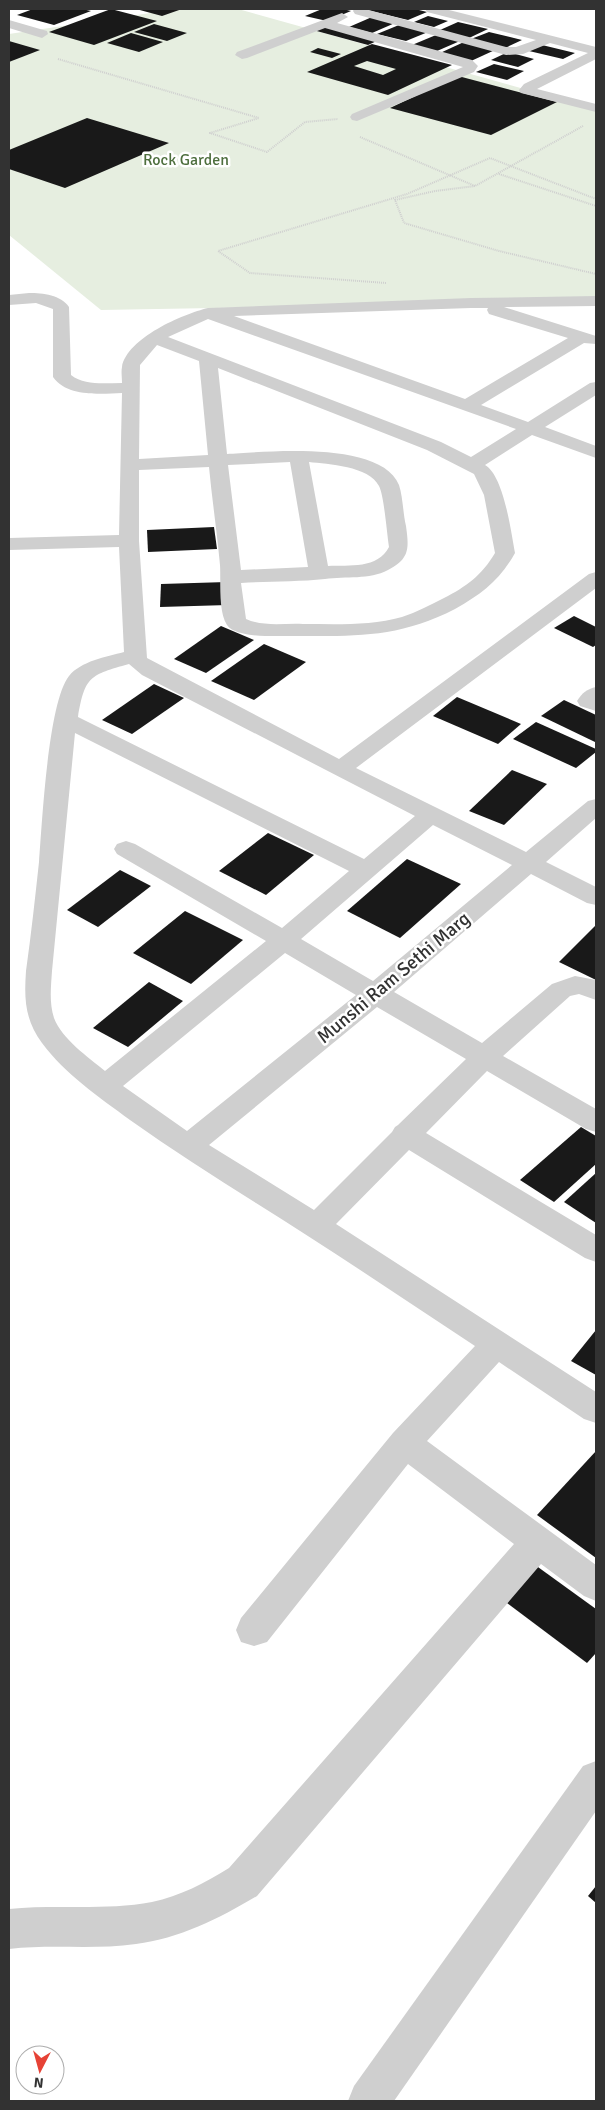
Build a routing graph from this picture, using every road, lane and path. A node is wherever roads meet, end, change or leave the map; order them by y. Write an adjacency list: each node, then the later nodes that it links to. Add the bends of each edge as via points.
1 (432, 9): 6 (street)
2 (362, 10): 4 (street); 6 (street, via 506,51 518,51)
3 (9, 24): 5 (street)
4 (324, 24): 8 (street); 11 (street, via 471,66 469,70)
5 (42, 34)
6 (550, 39): 7 (street)
7 (596, 53): 10 (street, via 526,90)
8 (242, 55)
9 (58, 59): 11 (path, via 259,118 210,133 267,152 305,122)
10 (596, 108)
11 (357, 117): 14 (path, via 337,128)
12 (588, 123): 13 (path)
13 (499, 174): 14 (path); 16 (path)
14 (475, 186): 17 (path, via 395,200 404,223 499,251)
15 (596, 199): 18 (path, via 490,158 407,194 218,251 250,273)
16 (596, 206)
17 (596, 274)
18 (389, 283)
19 (9, 300): 27 (street, via 42,298 61,308 62,378 68,384)
20 (596, 301): 21 (street)
21 (471, 303): 22 (street); 24 (street)
22 (208, 313): 23 (street); 28 (street)
23 (155, 338): 25 (street); 27 (street, via 144,346 131,365)
24 (589, 339): 28 (street)
25 (208, 359): 32 (street); 34 (street, via 434,446)
26 (596, 387): 29 (street)
27 (132, 388): 33 (street)
28 (466, 406): 29 (street)
29 (532, 429): 30 (street); 34 (street)
30 (596, 452)
31 (298, 456): 32 (street); 37 (street); 37 (street, via 359,464 377,472 389,485 399,548 393,559 379,567 360,571)
32 (217, 460): 33 (street); 38 (street)
33 (132, 465): 35 (street)
34 (472, 465): 38 (street, via 482,471 494,495 505,553 486,581 421,618 404,624 340,630 242,626 236,624 234,616)
35 (129, 541): 36 (street); 40 (street)
36 (9, 544)
37 (319, 574): 38 (street)
38 (232, 577)
39 (596, 578): 44 (street)
40 (135, 656): 43 (street, via 82,675 77,681); 44 (street, via 150,670)
41 (596, 694): 42 (street, via 588,701)
42 (596, 704)
43 (66, 720): 49 (street); 55 (street, via 40,967 40,1017 54,1038)
44 (340, 769): 46 (street)
45 (596, 806): 48 (street, Munshi Ram Sethi Marg)
46 (432, 814): 48 (street); 49 (street)
47 (126, 849): 51 (street)
48 (528, 863): 50 (street); 53 (street, Munshi Ram Sethi Marg)
49 (367, 870): 51 (street)
50 (596, 897)
51 (284, 940): 53 (street); 55 (street)
52 (596, 990): 54 (street, via 581,984 561,990)
53 (376, 993): 54 (street); 58 (street, Munshi Ram Sethi Marg)
54 (484, 1057): 56 (street); 57 (street)
55 (104, 1087): 58 (street)
56 (596, 1122)
57 (405, 1134): 59 (street); 60 (street)
58 (188, 1146): 59 (street)
59 (316, 1226): 61 (street)
60 (596, 1250)
61 (496, 1344): 62 (street); 63 (street)
62 (596, 1409)
63 (405, 1443): 64 (street); 66 (street)
64 (538, 1542): 65 (street); 68 (street, via 243,1882 214,1900 176,1916 121,1926 38,1925)
65 (596, 1585)
66 (254, 1630)
67 (596, 1779): 69 (street)
68 (9, 1929)
69 (369, 2101)

